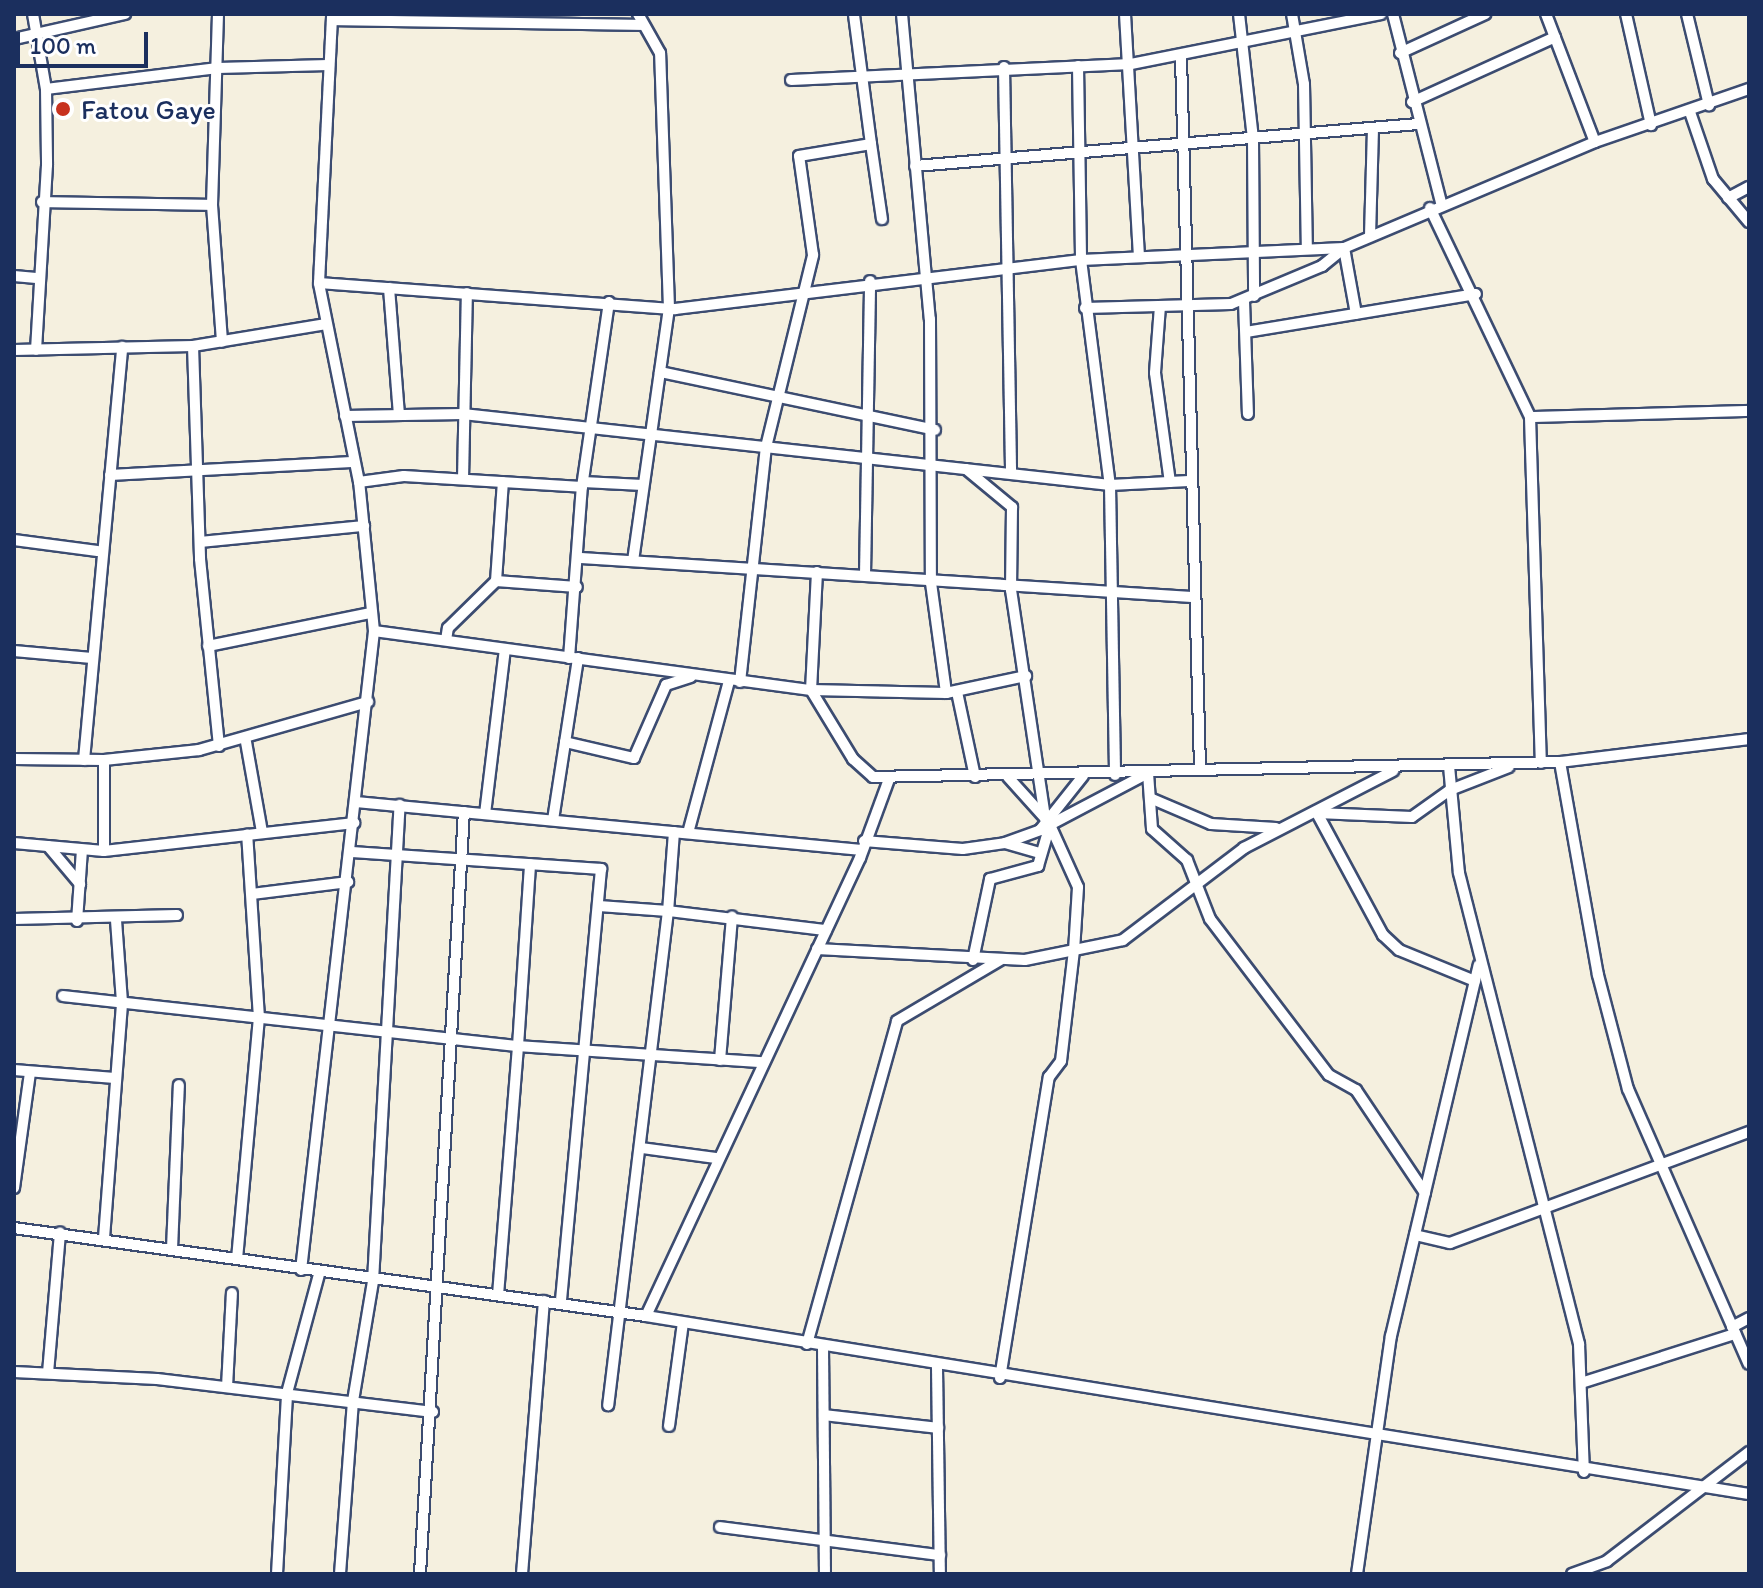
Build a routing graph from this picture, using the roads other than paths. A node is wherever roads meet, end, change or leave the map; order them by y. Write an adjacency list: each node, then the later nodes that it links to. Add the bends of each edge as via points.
1 (33, 14): 21 (street)
2 (125, 14): 21 (street)
3 (218, 14): 31 (street)
4 (854, 14): 33 (street)
5 (902, 14): 32 (street)
6 (1125, 14): 27 (street)
7 (1239, 14): 24 (street)
8 (1292, 14): 20 (street)
9 (1381, 14): 20 (street)
10 (1393, 14): 25 (street)
11 (1485, 14): 25 (street)
12 (1546, 14): 22 (street)
13 (1626, 14): 41 (street)
14 (1687, 14): 38 (street)
15 (332, 17): 16 (street); 28 (street)
16 (444, 18): 17 (street)
17 (512, 19): 18 (street)
18 (571, 19): 19 (street)
19 (639, 20): 81 (street, via 660,53)
20 (1295, 34): 24 (street); 43 (street)
21 (36, 35): 23 (street); 35 (street)
22 (1555, 37): 37 (street); 45 (street)
23 (14, 39)
24 (1241, 46): 26 (street); 44 (street)
25 (1400, 53): 37 (street)
26 (1181, 57): 27 (street); 46 (street)
27 (1131, 64): 29 (street); 48 (street)
28 (328, 65): 31 (street); 72 (street)
29 (1078, 66): 30 (street); 49 (street)
30 (1004, 67): 32 (street); 50 (street)
31 (218, 68): 35 (street); 56 (street)
32 (909, 70): 33 (street); 51 (street)
33 (862, 74): 34 (street); 47 (street)
34 (791, 80)
35 (46, 89): 54 (street)
36 (1749, 89): 38 (street)
37 (1412, 102): 40 (street)
38 (1709, 105): 39 (street)
39 (1690, 112): 41 (street); 53 (street, via 1713,179)
40 (1418, 124): 42 (street); 55 (street)
41 (1651, 125): 45 (street)
42 (1373, 131): 43 (street); 60 (street)
43 (1305, 134): 44 (street); 62 (street)
44 (1253, 139): 46 (street); 63 (street)
45 (1595, 142): 55 (street)
46 (1187, 143): 48 (street); 64 (street)
47 (871, 144): 58 (street); 74 (street, via 799,156 813,255)
48 (1133, 147): 49 (street); 65 (street)
49 (1081, 152): 50 (street); 66 (street)
50 (1010, 159): 51 (street); 67 (street)
51 (915, 166): 70 (street)
52 (1749, 187): 53 (street)
53 (1728, 198): 59 (street)
54 (42, 202): 56 (street); 69 (street)
55 (1441, 203): 57 (street)
56 (212, 205): 86 (street)
57 (1430, 208): 60 (street); 76 (street)
58 (882, 219)
59 (1749, 222)
60 (1370, 236): 61 (street)
61 (1344, 248): 62 (street); 77 (street, via 1322,266); 83 (street)
62 (1307, 249): 63 (street)
63 (1253, 251): 64 (street); 77 (street)
64 (1190, 254): 65 (street); 80 (street)
65 (1139, 257): 66 (street)
66 (1081, 260): 67 (street); 82 (street)
67 (1008, 268): 70 (street); 108 (street)
68 (14, 276): 69 (street)
69 (39, 278): 90 (street)
70 (926, 279): 71 (street); 101 (street)
71 (870, 281): 74 (street); 99 (street)
72 (319, 283): 73 (street); 84 (street)
73 (389, 288): 75 (street); 96 (street)
74 (800, 292): 81 (street); 92 (street)
75 (467, 293): 78 (street); 94 (street)
76 (1476, 294): 83 (street); 98 (street)
77 (1249, 298): 80 (street); 85 (street)
78 (609, 302): 81 (street); 100 (street)
79 (1160, 306): 80 (street); 82 (street); 115 (street, via 1155,373)
80 (1192, 307): 112 (street)
81 (669, 308): 91 (street)
82 (1085, 308): 118 (street)
83 (1356, 314): 85 (street)
84 (326, 324): 86 (street); 97 (street)
85 (1246, 332): 95 (street)
86 (222, 342): 87 (street)
87 (193, 346): 88 (street); 109 (street)
88 (122, 347): 90 (street); 110 (street)
89 (14, 350): 90 (street)
90 (36, 350)
91 (660, 372): 92 (street); 102 (street)
92 (777, 400): 99 (street); 103 (street)
93 (1749, 411): 98 (street)
94 (463, 414): 96 (street); 100 (street); 111 (street)
95 (1248, 414)
96 (399, 415): 97 (street)
97 (345, 416): 105 (street)
98 (1530, 417): 156 (street)
99 (872, 421): 101 (street); 104 (street)
100 (591, 424): 102 (street); 116 (street)
101 (935, 430): 106 (street)
102 (651, 433): 103 (street); 117 (street)
103 (766, 447): 104 (street); 125 (street)
104 (871, 456): 106 (street); 127 (street)
105 (352, 462): 109 (street); 113 (street)
106 (936, 463): 107 (street); 129 (street)
107 (963, 466): 108 (street); 131 (street, via 1009,500)
108 (1011, 472): 118 (street)
109 (199, 473): 110 (street); 121 (street)
110 (110, 475): 122 (street)
111 (463, 479): 113 (street); 114 (street)
112 (1189, 481): 115 (street); 133 (street)
113 (359, 482): 119 (street)
114 (503, 482): 116 (street); 128 (street)
115 (1170, 482): 118 (street)
116 (583, 484): 117 (street); 123 (street)
117 (643, 485): 124 (street)
118 (1110, 485): 132 (street)
119 (364, 526): 121 (street); 134 (street)
120 (14, 540): 122 (street)
121 (200, 542): 137 (street)
122 (97, 551): 140 (street)
123 (581, 558): 124 (street); 130 (street)
124 (633, 561): 125 (street)
125 (748, 570): 126 (street); 144 (street)
126 (817, 572): 127 (street); 145 (street)
127 (865, 575): 129 (street)
128 (496, 581): 130 (street); 136 (street, via 448,628)
129 (931, 583): 131 (street); 146 (street)
130 (577, 587): 141 (street)
131 (1011, 590): 132 (street); 143 (street)
132 (1113, 594): 133 (street); 162 (street)
133 (1192, 597): 160 (street)
134 (370, 613): 135 (street); 137 (street)
135 (374, 631): 136 (street); 147 (street)
136 (446, 640): 138 (street)
137 (208, 646): 151 (street)
138 (505, 649): 141 (street); 174 (street)
139 (14, 651): 140 (street)
140 (92, 658): 153 (street)
141 (573, 658): 142 (street); 150 (street)
142 (694, 676): 144 (street); 150 (street, via 666,685 634,758)
143 (1026, 676): 146 (street); 163 (street)
144 (734, 681): 145 (street); 181 (street)
145 (811, 690): 146 (street); 167 (street, via 853,759 873,777)
146 (952, 693): 165 (street)
147 (368, 702): 149 (street); 170 (street)
148 (1749, 739): 155 (street)
149 (246, 742): 151 (street); 179 (street)
150 (565, 742): 175 (street)
151 (219, 746): 154 (street)
152 (14, 759): 153 (street)
153 (84, 760): 154 (street)
154 (104, 760): 188 (street)
155 (1560, 762): 156 (street); 230 (street, via 1598,975 1628,1089)
156 (1541, 763): 157 (street)
157 (1518, 764): 158 (street); 168 (street)
158 (1449, 766): 159 (street); 168 (street)
159 (1401, 768): 160 (street); 173 (street, via 1355,784)
160 (1200, 770): 161 (street)
161 (1148, 773): 162 (street); 169 (street); 177 (street)
162 (1115, 775): 164 (street)
163 (1045, 776): 164 (street); 166 (street); 177 (street)
164 (1083, 776): 177 (street)
165 (975, 777): 166 (street); 167 (street)
166 (1008, 777): 177 (street)
167 (889, 779): 185 (street)
168 (1450, 790): 173 (street, via 1412,817); 210 (street, via 1452,836)
169 (1150, 798): 178 (street, via 1211,824); 196 (street, via 1152,829 1187,860)
170 (356, 802): 171 (street); 176 (street)
171 (400, 805): 172 (street); 191 (street)
172 (464, 812): 174 (street); 192 (street)
173 (1317, 813): 178 (street); 211 (street, via 1383,935 1399,950)
174 (485, 814): 175 (street)
175 (553, 820): 180 (street)
176 (354, 823): 179 (street); 189 (street)
177 (1045, 824): 184 (street); 190 (street); 207 (street, via 1078,887)
178 (1278, 828): 196 (street)
179 (262, 832): 182 (street)
180 (674, 832): 181 (street); 199 (street)
181 (688, 833): 185 (street)
182 (247, 834): 188 (street); 197 (street)
183 (14, 843): 186 (street)
184 (1005, 843): 185 (street, via 963,849); 190 (street)
185 (863, 845): 205 (street)
186 (48, 846): 187 (street); 195 (street)
187 (82, 850): 188 (street); 195 (street)
188 (104, 851)
189 (352, 852): 191 (street); 194 (street)
190 (1041, 853): 208 (street, via 1028,873 990,879)
191 (396, 854): 192 (street); 216 (street)
192 (463, 859): 193 (street); 217 (street)
193 (530, 864): 198 (street, via 601,869); 218 (street)
194 (348, 882): 197 (street); 215 (street)
195 (80, 885): 204 (street)
196 (1197, 891): 207 (street, via 1123,940); 232 (street, via 1210,919 1329,1075 1356,1090)
197 (252, 894): 214 (street)
198 (599, 906): 199 (street); 219 (street)
199 (668, 911): 201 (street); 220 (street)
200 (177, 915): 203 (street)
201 (732, 917): 205 (street); 221 (street)
202 (14, 919): 204 (street)
203 (116, 920): 204 (street); 213 (street)
204 (77, 921)
205 (826, 930): 206 (street)
206 (817, 949): 208 (street); 222 (street)
207 (1074, 951): 209 (street); 259 (street, via 1061,1061 1049,1077)
208 (973, 960): 209 (street)
209 (1000, 960): 253 (street, via 897,1021)
210 (1479, 961): 211 (street); 233 (street)
211 (1475, 981): 232 (street)
212 (63, 996): 213 (street)
213 (122, 1002): 214 (street); 225 (street)
214 (259, 1018): 215 (street); 239 (street)
215 (329, 1023): 216 (street); 240 (street)
216 (385, 1030): 217 (street); 242 (street)
217 (451, 1038): 218 (street); 243 (street)
218 (518, 1046): 219 (street); 245 (street)
219 (587, 1053): 220 (street); 247 (street)
220 (652, 1057): 221 (street); 228 (street)
221 (720, 1060): 222 (street)
222 (761, 1062): 229 (street)
223 (14, 1070): 224 (street)
224 (30, 1072): 225 (street); 231 (street)
225 (115, 1078): 237 (street)
226 (179, 1085): 238 (street)
227 (1749, 1132): 230 (street)
228 (642, 1148): 229 (street); 248 (street)
229 (716, 1158): 249 (street)
230 (1666, 1162): 233 (street); 252 (street)
231 (14, 1188)
232 (1425, 1193): 236 (street)
233 (1547, 1203): 236 (street, via 1450,1243); 260 (street)
234 (14, 1228): 235 (street)
235 (60, 1233): 237 (street); 258 (street)
236 (1415, 1235): 269 (street)
237 (104, 1238): 238 (street)
238 (172, 1249): 239 (street)
239 (237, 1259): 240 (street)
240 (301, 1270): 241 (street)
241 (319, 1274): 242 (street); 262 (street)
242 (373, 1281): 243 (street); 263 (street)
243 (439, 1287): 245 (street); 265 (street)
244 (232, 1293): 261 (street)
245 (498, 1295): 246 (street)
246 (544, 1301): 247 (street); 280 (street)
247 (561, 1303): 248 (street)
248 (619, 1313): 249 (street); 264 (street)
249 (646, 1316): 251 (street)
250 (1749, 1318): 252 (street)
251 (683, 1323): 253 (street); 267 (street)
252 (1734, 1331): 255 (street); 260 (street)
253 (807, 1344): 254 (street)
254 (823, 1347): 256 (street); 266 (street)
255 (1749, 1364)
256 (937, 1367): 259 (street); 268 (street)
257 (14, 1372): 258 (street)
258 (48, 1373): 261 (street)
259 (1000, 1378): 269 (street)
260 (1581, 1383): 271 (street)
261 (227, 1387): 262 (street)
262 (287, 1393): 263 (street); 277 (street)
263 (353, 1401): 265 (street); 278 (street)
264 (608, 1405)
265 (433, 1412): 279 (street)
266 (824, 1415): 268 (street); 275 (street)
267 (669, 1426)
268 (938, 1428): 276 (street)
269 (1372, 1435): 271 (street); 283 (street)
270 (1749, 1452): 272 (street)
271 (1584, 1472): 272 (street)
272 (1700, 1486): 273 (street); 284 (street, via 1607,1561)
273 (1749, 1494)
274 (720, 1527): 275 (street)
275 (825, 1542): 276 (street); 281 (street)
276 (940, 1555): 282 (street)
277 (277, 1574)
278 (340, 1574)
279 (420, 1574)
280 (522, 1574)
281 (825, 1574)
282 (940, 1574)
283 (1357, 1574)
284 (1572, 1574)

